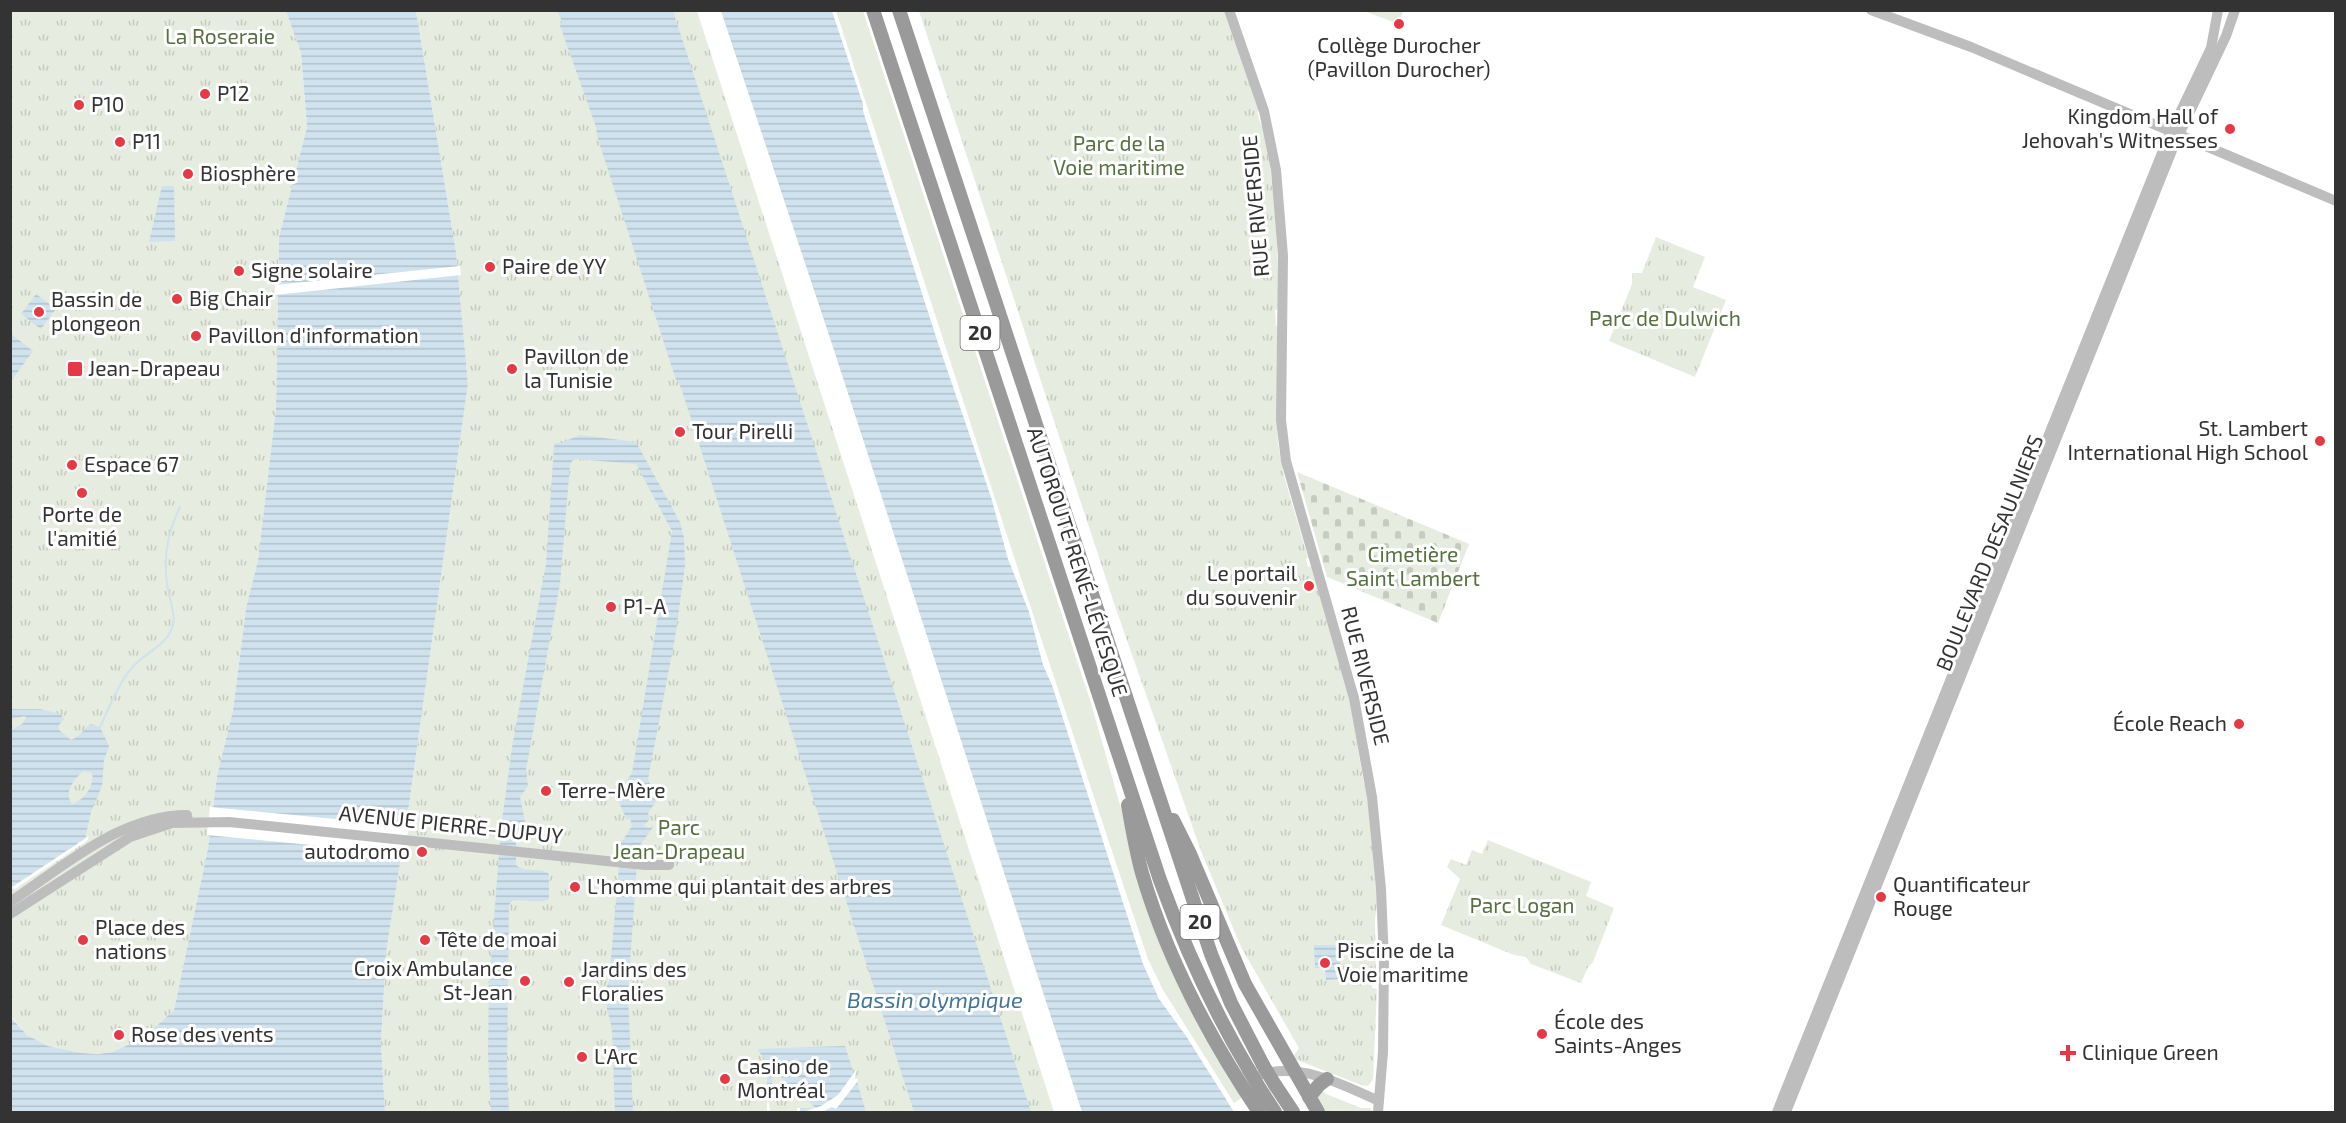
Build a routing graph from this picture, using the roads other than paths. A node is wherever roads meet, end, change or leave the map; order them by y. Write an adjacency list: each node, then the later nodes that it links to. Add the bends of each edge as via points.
1 (873, 10): 9 (highway, AUTOROUTE RENÉ-LÉVESQUE / 20)
2 (899, 10): 10 (highway, AUTOROUTE RENÉ-LÉVESQUE / 20)
3 (1229, 10): 19 (street, RUE RIVERSIDE, via 1264,111 1276,170 1283,266 1281,420 1286,461 1354,698 1372,793 1384,963)
4 (1871, 10): 7 (street, via 1971,47)
5 (2218, 10): 7 (street, BOULEVARD DESAULNIERS, via 2211,49)
6 (2235, 10): 7 (street, BOULEVARD DESAULNIERS, via 2224,40)
7 (2175, 133): 8 (street); 24 (street, BOULEVARD DESAULNIERS); 25 (street, BOULEVARD DESAULNIERS)
8 (2336, 201)
9 (1113, 736): 17 (highway, via 1141,870 1161,929 1201,1016); 21 (highway, AUTOROUTE RENÉ-LÉVESQUE / 20, bridge, via 1177,925 1222,1023)
10 (1150, 772): 15 (highway, via 1245,984); 22 (highway, AUTOROUTE RENÉ-LÉVESQUE / 20, bridge, via 1215,967 1263,1065)
11 (229, 822): 12 (street, AVENUE PIERRE-DUPUY); 13 (street, via 177,815 130,826); 14 (street, via 171,823 130,837)
12 (669, 865)
13 (10, 902)
14 (10, 914)
15 (1295, 1071): 16 (street); 17 (street, via 1270,1072); 18 (highway)
16 (1327, 1079): 18 (highway); 19 (street)
17 (1240, 1084): 20 (highway)
18 (1309, 1097): 23 (highway)
19 (1379, 1107)
20 (1259, 1113)
21 (1275, 1113)
22 (1293, 1113)
23 (1318, 1113)
24 (1777, 1113)
25 (1786, 1113)

